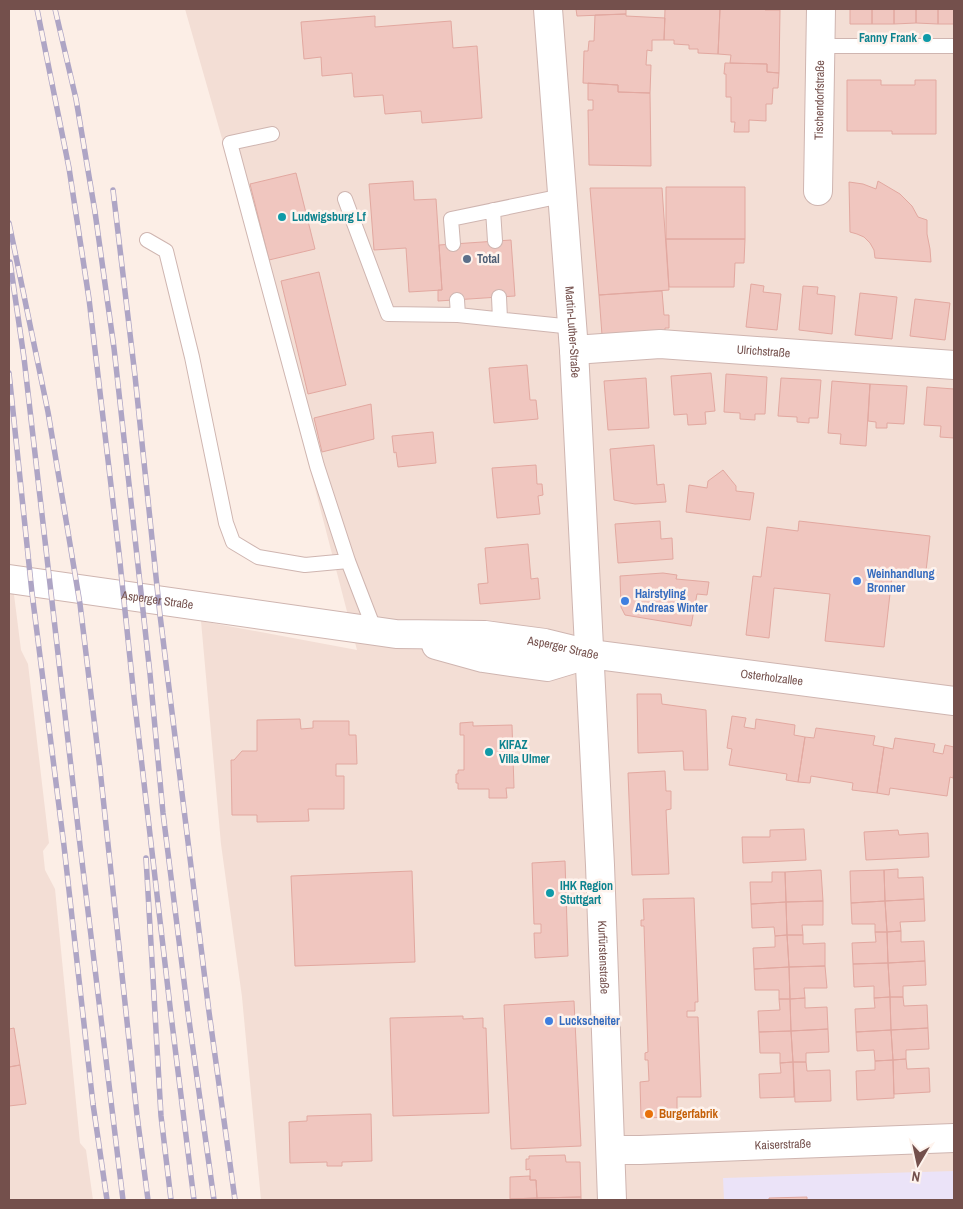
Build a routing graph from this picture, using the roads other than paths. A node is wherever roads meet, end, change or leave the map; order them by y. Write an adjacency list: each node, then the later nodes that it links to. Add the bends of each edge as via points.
1 (548, 9): 7 (street, Martin-Luther-Straße)
2 (821, 9): 3 (street, Tischendorfstraße)
3 (820, 46): 4 (lane); 6 (street, Tischendorfstraße)
4 (954, 46)
5 (272, 134): 19 (lane, via 230,144 317,466)
6 (818, 191)
7 (562, 196): 9 (lane); 17 (street, Martin-Luther-Straße)
8 (345, 199): 15 (lane, via 388,314)
9 (493, 210): 11 (lane); 12 (lane, via 451,219)
10 (147, 240): 19 (lane, via 166,251 192,357 226,523 233,542 258,557 305,565)
11 (495, 241)
12 (453, 244)
13 (499, 297): 16 (lane)
14 (457, 300): 15 (lane)
15 (458, 315): 16 (lane)
16 (500, 319): 17 (lane)
17 (573, 338): 18 (street, Ulrichstraße); 22 (street, Martin-Luther-Straße)
18 (954, 364)
19 (348, 561): 21 (lane)
20 (9, 579): 21 (street, Asperger Straße)
21 (385, 632): 22 (street, Asperger Straße, via 486,635 545,643)
22 (590, 654): 23 (street, Osterholzallee); 25 (street, Kurfürstenstraße)
23 (954, 701)
24 (954, 1138): 25 (street, Kaiserstraße)
25 (611, 1150): 26 (street, Kurfürstenstraße)
26 (612, 1200)

